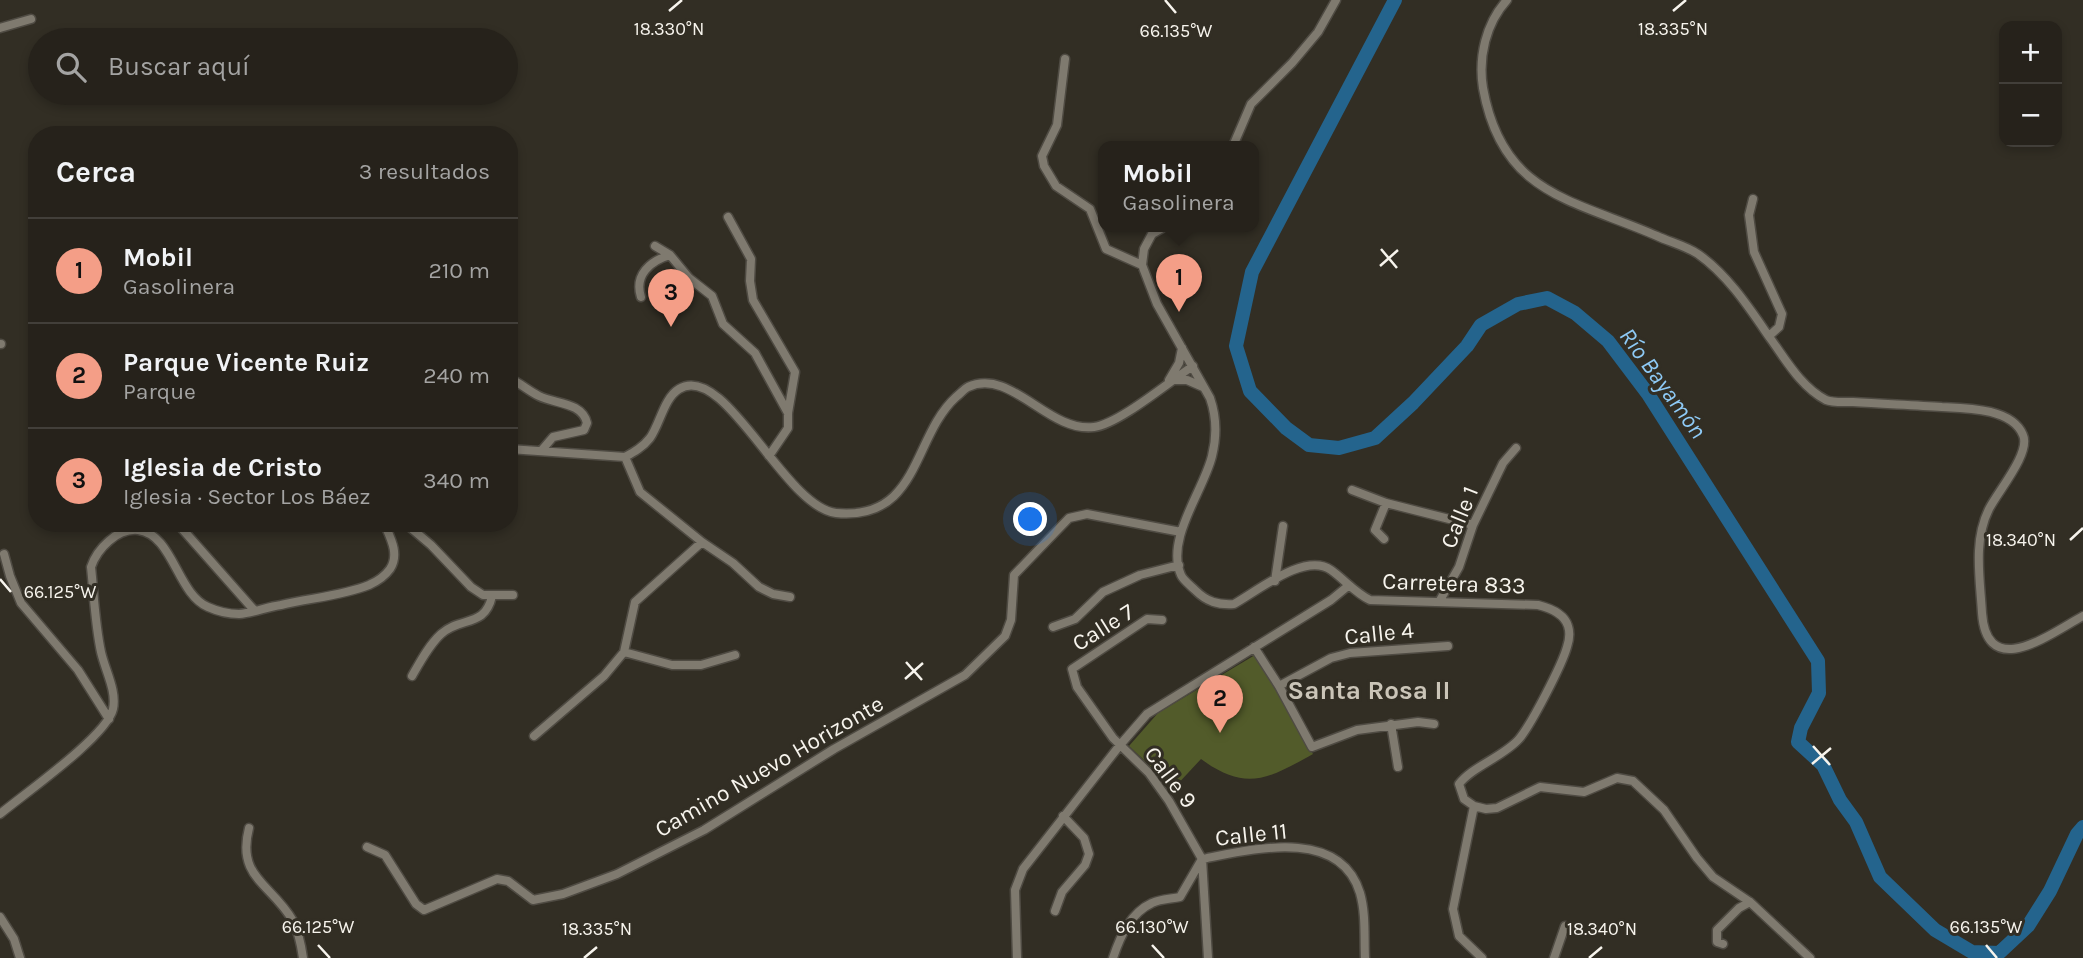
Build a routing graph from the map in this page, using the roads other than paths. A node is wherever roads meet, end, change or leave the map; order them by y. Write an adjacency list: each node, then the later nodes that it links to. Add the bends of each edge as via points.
1 (1336, 0): 6 (street, via 1318,32 1251,104)
2 (1507, 0): 16 (street, via 1489,24 1481,73 1488,116 1506,152 1535,183 1568,202 1696,253 1722,275)
3 (31, 19): 4 (street)
4 (0, 28)
5 (1065, 60): 9 (street, via 1057,125 1042,156 1056,186 1090,209)
6 (1235, 141)
7 (1753, 199): 16 (street, via 1749,215 1754,252 1782,314 1779,327)
8 (728, 217): 22 (street, via 751,260 753,300 796,372)
9 (1098, 229)
10 (1099, 232): 14 (street, via 1106,249)
11 (1156, 232): 14 (street, via 1144,249)
12 (655, 246): 13 (street)
13 (670, 255): 15 (street, via 657,259 642,273); 22 (street, via 712,296 723,324 755,353)
14 (1142, 265): 17 (street)
15 (641, 297)
16 (1769, 336): 49 (street, via 1797,377 1827,401 1964,408 2000,415 2014,423 2024,436 2024,450 1988,510 1978,549 1983,627 1993,644 2014,650)
17 (1182, 348): 18 (street); 19 (street)
18 (1193, 366): 19 (street); 21 (street)
19 (1170, 382): 21 (street, via 1187,380); 26 (street, via 1114,420 1093,427 1058,419 1003,386 967,387 945,407 906,484 872,509 834,512 819,507)
20 (518, 384): 25 (street, via 540,397 574,407 586,417 584,429 553,437)
21 (1204, 387): 37 (street, via 1215,413 1212,458)
22 (788, 413): 26 (street, via 788,428)
23 (1516, 448): 30 (street, Calle 1, via 1503,463)
24 (518, 450): 25 (street)
25 (541, 451): 27 (street)
26 (769, 456): 27 (street, via 722,399 697,384 672,395 650,438)
27 (625, 457): 39 (street, via 640,492)
28 (1352, 490): 29 (street)
29 (1387, 503): 30 (street); 38 (street, via 1375,530)
30 (1473, 525): 47 (street, Calle 1, via 1459,567)
31 (1283, 526): 42 (street)
32 (124, 532): 58 (street, via 95,555 91,567 101,652 113,697)
33 (140, 532): 48 (street, via 164,549 205,606 240,614)
34 (185, 532): 48 (street)
35 (388, 532): 48 (street, via 395,557 381,579)
36 (415, 532): 45 (street, via 471,587)
37 (1181, 533): 41 (street); 68 (street, Camino Nuevo Horizonte, via 1087,514 1069,518 1014,575 1011,620 1005,636 965,675 704,830 617,874 533,901 508,881 497,879 424,910 386,855)
38 (1384, 539)
39 (702, 542): 46 (street, via 759,587); 54 (street, via 635,602)
40 (4, 554): 58 (street, via 21,603 78,670)
41 (1179, 565): 42 (street, Carretera 833, via 1181,576 1205,600 1223,605 1234,604); 51 (street, via 1140,575 1103,592 1075,619)
42 (1275, 581): 43 (street, Carretera 833, via 1294,569 1315,564 1331,569)
43 (1348, 586): 47 (street, Carretera 833, via 1370,600); 53 (street)
44 (513, 595): 45 (street)
45 (492, 596): 56 (street, via 483,615 442,633)
46 (790, 597)
47 (1439, 602): 64 (street, Carretera 833, via 1538,605 1558,613 1568,626 1567,648 1519,739 1458,784 1464,799)
48 (254, 610)
49 (2083, 616)
50 (1162, 620): 62 (street, Calle 7, via 1147,620 1072,669 1077,687)
51 (1053, 627)
52 (1448, 646): 57 (street, Calle 4, via 1350,653)
53 (1254, 647): 57 (street); 62 (street, via 1147,714)
54 (624, 652): 55 (street, via 672,665 701,665); 61 (street, via 604,676)
55 (735, 655)
56 (412, 676)
57 (1279, 686): 59 (street, via 1312,747 1357,730)
58 (109, 719): 65 (street)
59 (1391, 724): 60 (street); 63 (street)
60 (1434, 724)
61 (534, 736)
62 (1120, 745): 66 (street); 69 (street, Calle 9, via 1163,792)
63 (1398, 767)
64 (1474, 806): 70 (street, via 1497,808 1540,788 1584,792 1617,778 1633,781 1664,810 1713,877); 81 (street, via 1452,909 1459,936)
65 (0, 814)
66 (1063, 816): 71 (street, via 1084,838 1089,854 1085,866 1062,892); 77 (street, via 1018,879)
67 (248, 828): 76 (street, via 244,847 248,866 291,919)
68 (366, 847)
69 (1202, 859): 78 (street, Calle 11, via 1180,897 1151,903 1136,916 1121,933); 79 (street, Calle 9); 80 (street, Calle 11, via 1304,848 1336,859 1360,894)
70 (1750, 902): 74 (street, via 1717,930 1717,942); 83 (street)
71 (1055, 911)
72 (0, 917): 75 (street)
73 (1565, 926): 82 (street)
74 (1723, 944)
75 (20, 958)
76 (303, 958)
77 (1017, 958)
78 (1113, 958)
79 (1208, 958)
80 (1365, 958)
81 (1482, 958)
82 (1554, 958)
83 (1810, 958)

